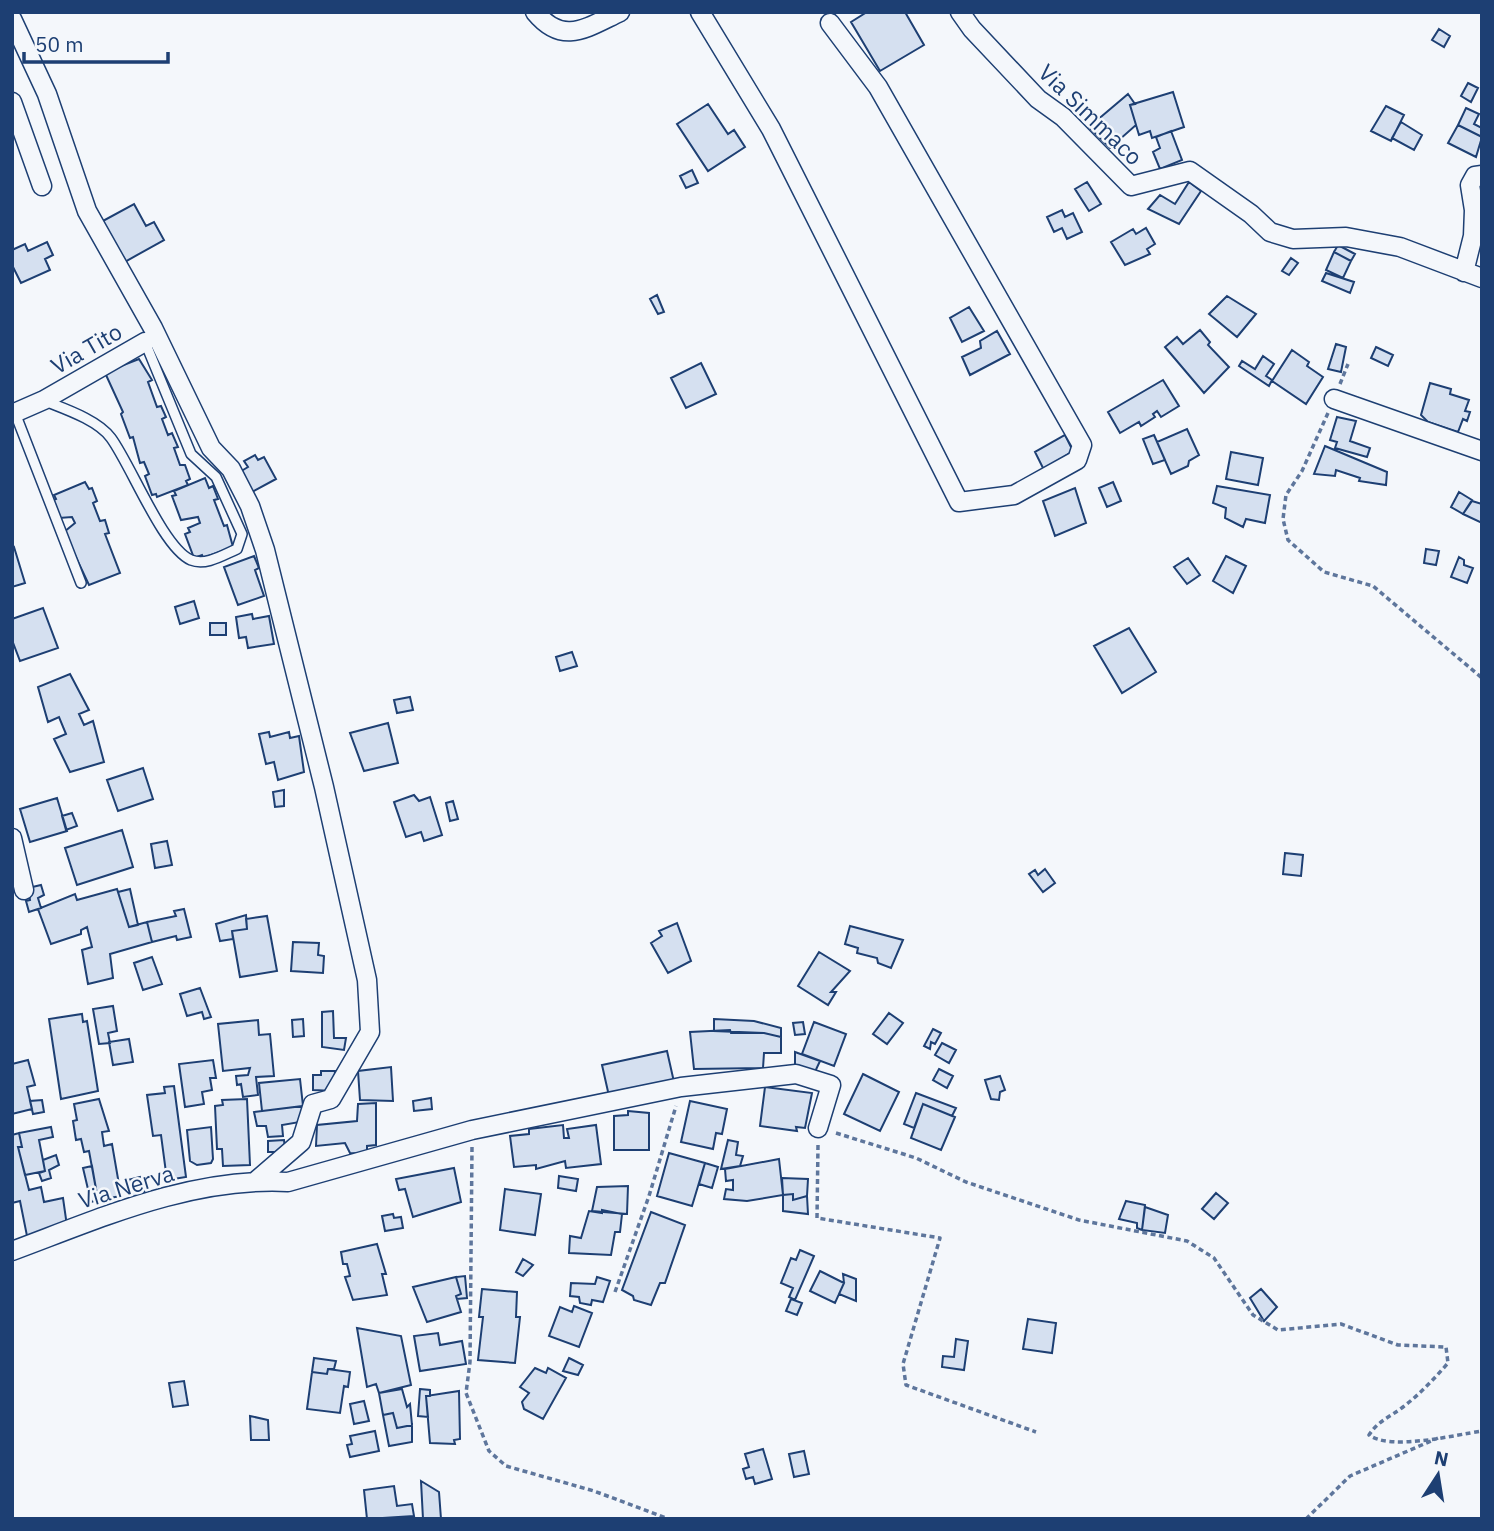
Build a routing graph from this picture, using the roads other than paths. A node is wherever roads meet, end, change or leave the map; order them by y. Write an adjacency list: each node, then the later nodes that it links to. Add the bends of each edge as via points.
1 (535, 12): 2 (street, via 548,28 568,33)
2 (620, 12)
3 (701, 12): 6 (street, via 771,129 958,502 1014,495 1077,460 1082,445 885,99)
4 (960, 12): 10 (street, Via Simmaco, via 1038,99 1063,117 1131,186 1190,171 1270,232 1293,239 1346,237 1400,247)
5 (12, 19): 21 (street, via 47,94 87,211 153,328 211,448 231,469 250,506 305,708 367,980 370,1032 331,1099 313,1104 301,1142)
6 (830, 23)
7 (12, 102): 9 (street)
8 (1482, 175): 10 (street, via 1475,176 1470,185 1474,221)
9 (43, 186)
10 (1464, 272): 11 (street, Via Simmaco)
11 (1482, 278)
12 (145, 342): 14 (street, Via Tito); 14 (lane, via 191,454 222,488 242,534 237,549 205,562 190,560 173,545 110,435)
13 (1334, 399): 16 (street)
14 (44, 400): 15 (street, Via Tito)
15 (13, 413): 17 (lane)
16 (1482, 451)
17 (80, 583)
18 (12, 838): 19 (street)
19 (24, 890)
20 (818, 1128): 21 (street, Via Nerva, via 831,1085 796,1074 681,1087 472,1130 288,1182)
21 (257, 1181): 22 (street, Via Nerva, via 151,1199)
22 (12, 1251)

